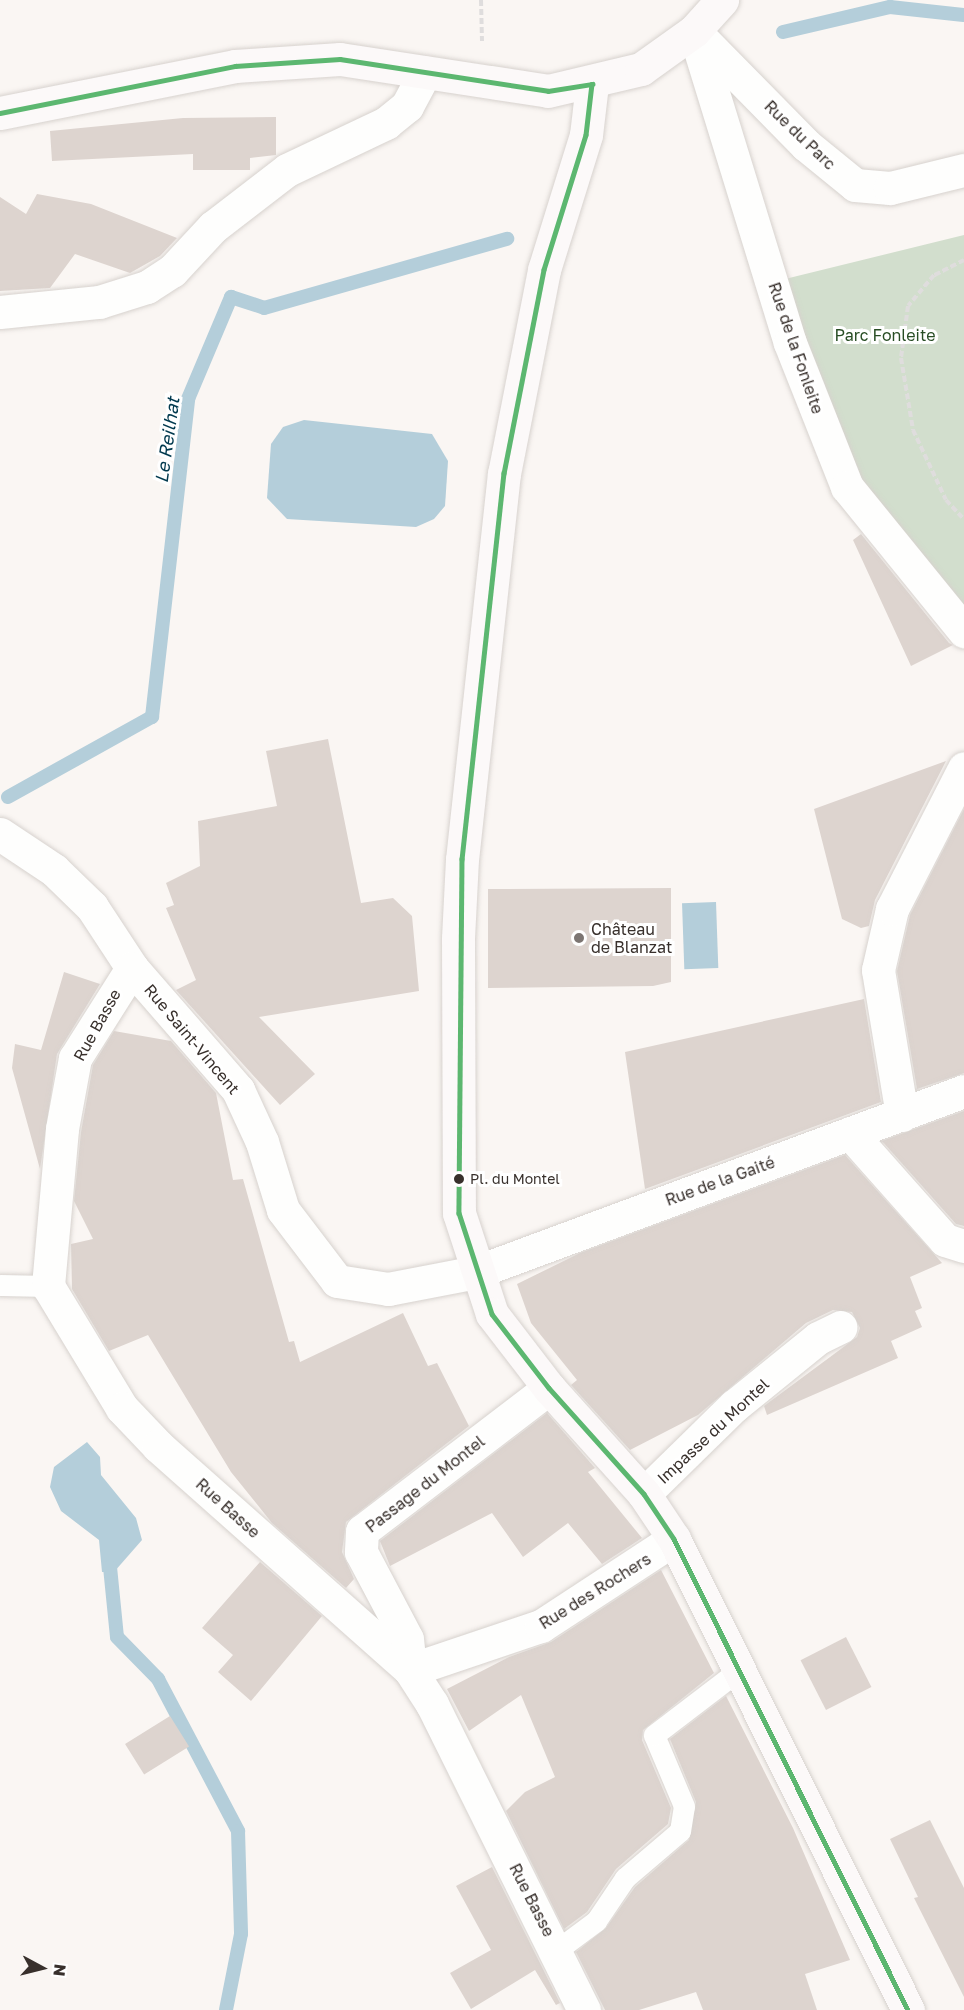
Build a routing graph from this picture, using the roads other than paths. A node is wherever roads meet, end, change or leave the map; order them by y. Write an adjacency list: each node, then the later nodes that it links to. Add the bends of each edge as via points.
1 (722, 0): 2 (street)
2 (694, 31): 4 (street, via 641,69); 6 (street, Rue du Parc, via 806,145 855,184 890,188); 8 (street, Rue de la Fonleite, via 790,344 847,487)
3 (425, 72): 4 (street, via 548,91); 5 (street, via 340,59 235,66); 7 (street, via 407,106 386,123 287,170 213,227 172,271 147,287 99,302)
4 (592, 84): 16 (street, via 586,135 544,270 504,473 462,859 456,1163 459,1213)
5 (0, 113)
6 (964, 170)
7 (0, 312)
8 (964, 631)
9 (964, 768): 13 (street, via 892,909 878,970)
10 (0, 834): 11 (street, Rue Saint-Vincent, via 54,870 84,900)
11 (132, 968): 16 (street, Rue Saint-Vincent, via 238,1090 262,1142 283,1210 337,1281 388,1289); 18 (street, Rue Basse, via 75,1058 62,1129)
12 (964, 1091): 13 (street, Rue de la Gaité)
13 (902, 1115): 14 (street, Rue de la Gaité)
14 (850, 1133): 15 (street, via 945,1240); 16 (street, Rue de la Gaité)
15 (964, 1246)
16 (476, 1272): 20 (street, via 492,1314)
17 (0, 1285): 18 (lane)
18 (48, 1286): 23 (street, Rue Basse, via 129,1416)
19 (841, 1327): 21 (street, Impasse du Montel, via 818,1338 734,1406)
20 (549, 1388): 21 (street); 23 (street, Passage du Montel, via 362,1531 361,1552 407,1639)
21 (644, 1494): 22 (street)
22 (674, 1539): 23 (street, Rue des Rochers, via 541,1626); 24 (street)
23 (410, 1670): 25 (street, Rue Basse, via 432,1704)
24 (739, 1670): 25 (lane, via 654,1735 684,1806 680,1831 625,1878 596,1921); 27 (street)
25 (557, 1950): 26 (street, Rue Basse)
26 (584, 2010)
27 (908, 2010)

